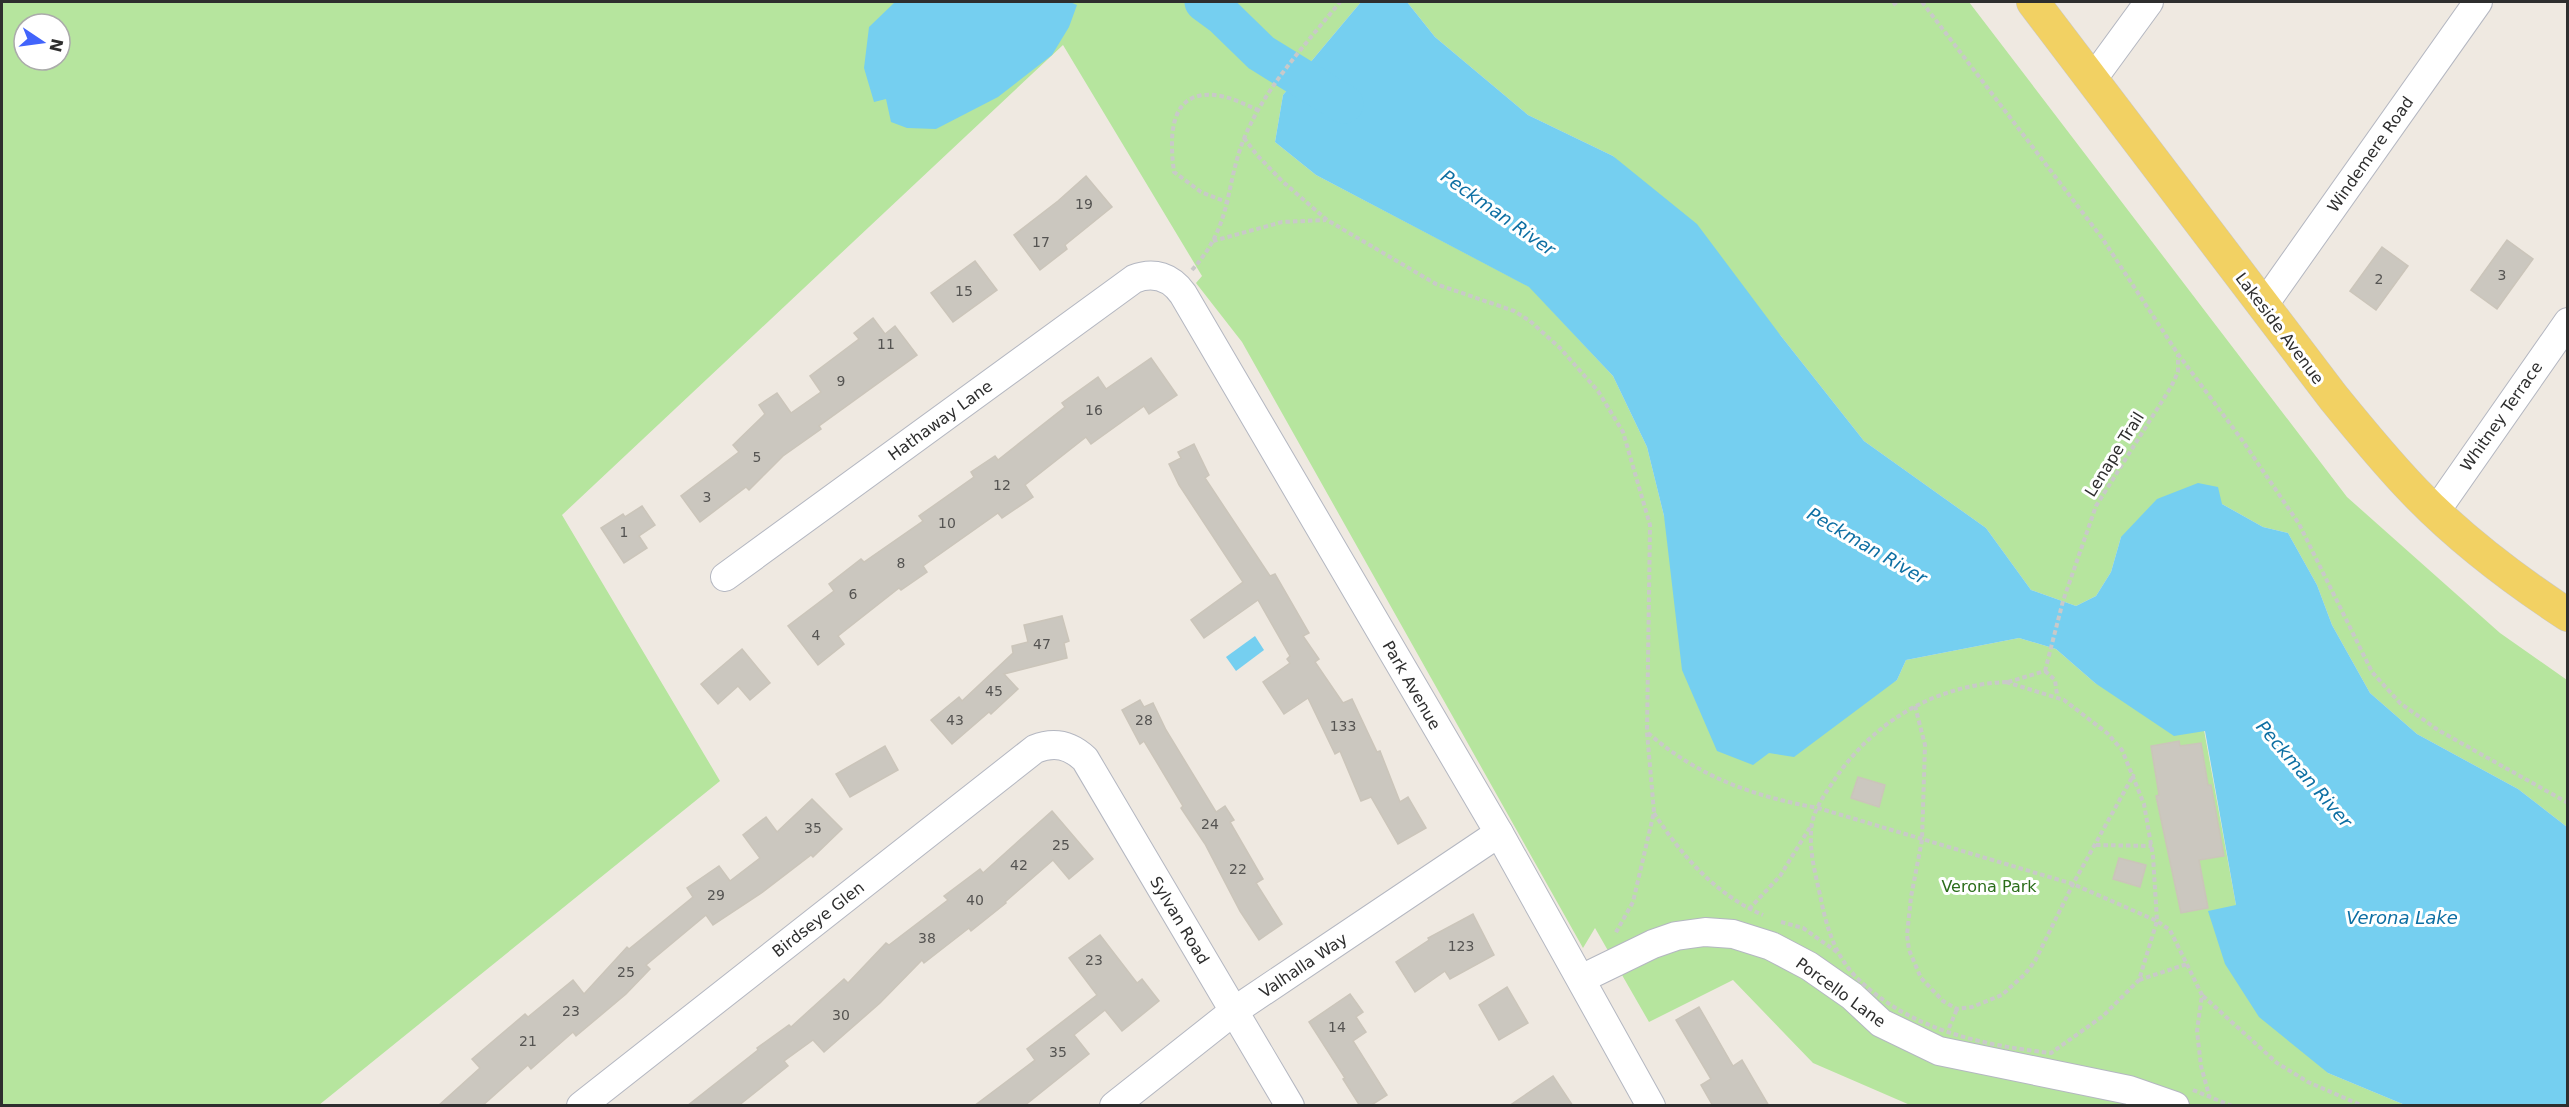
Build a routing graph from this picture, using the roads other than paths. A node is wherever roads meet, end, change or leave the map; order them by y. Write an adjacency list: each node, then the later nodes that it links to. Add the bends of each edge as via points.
1 (2032, 2): 4 (main road, Lakeside Avenue)
2 (2149, 2): 4 (street)
3 (2478, 2): 6 (street, Windemere Road)
4 (2092, 80): 6 (main road, Lakeside Avenue)
5 (1168, 281): 9 (street, Hathaway Lane, via 1142,276 1134,279); 12 (street, Park Avenue)
6 (2263, 306): 8 (main road, Lakeside Avenue, via 2376,449)
7 (2568, 322): 8 (street, Whitney Terrace)
8 (2436, 511): 10 (main road, Lakeside Avenue, via 2498,565)
9 (725, 577)
10 (2568, 615)
11 (1060, 745): 14 (street, Sylvan Road, via 1070,747 1085,759); 15 (street, Birdseye Glen, via 1035,749)
12 (1499, 833): 13 (street, Park Avenue); 14 (street, Valhalla Way)
13 (1581, 979): 18 (street, Park Avenue); 19 (street, Porcello Lane, via 1676,936 1733,934 1771,946 1809,966 1852,996 1881,1023 1939,1051 2129,1090)
14 (1234, 1011): 16 (street, Valhalla Way); 17 (street, Sylvan Road)
15 (581, 1106)
16 (1114, 1106)
17 (1290, 1106)
18 (1651, 1106)
19 (2175, 1106)

